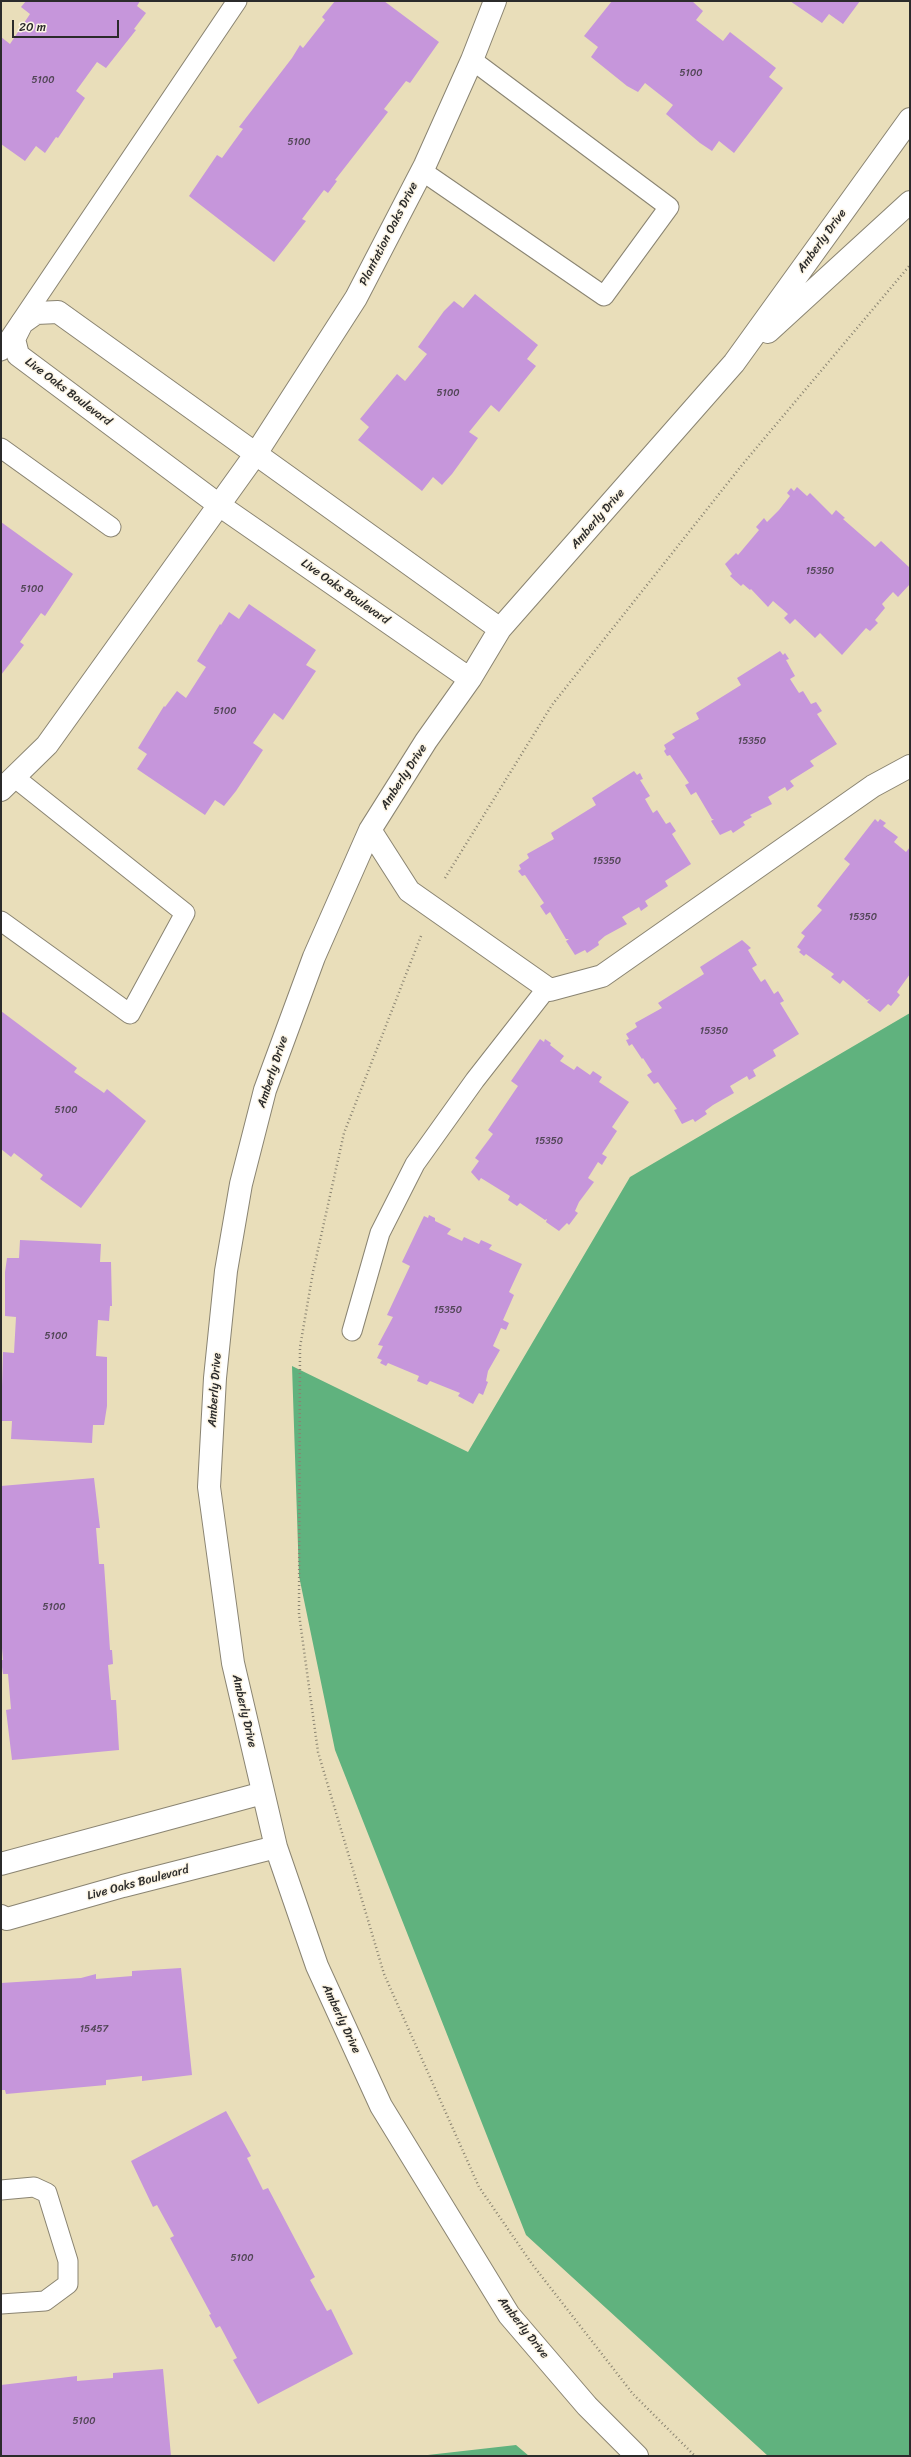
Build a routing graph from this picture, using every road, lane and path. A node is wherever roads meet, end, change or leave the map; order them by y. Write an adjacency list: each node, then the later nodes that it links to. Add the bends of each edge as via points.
1 (237, 1): 8 (lane)
2 (495, 1): 3 (street, Plantation Oaks Drive)
3 (472, 60): 5 (street, Plantation Oaks Drive); 5 (lane, via 669,207 604,296)
4 (910, 120): 10 (street, Amberly Drive)
5 (422, 171): 12 (street, Plantation Oaks Drive, via 356,298)
6 (910, 202): 10 (street, Amberly Drive)
7 (910, 265): 20 (path, via 742,465 552,705)
8 (22, 323): 9 (lane); 12 (street, via 36,313 58,312); 13 (street, Live Oaks Boulevard, via 14,338 18,355)
9 (1, 351)
10 (734, 363): 15 (street, Amberly Drive)
11 (1, 448): 14 (lane)
12 (257, 452): 13 (street); 15 (street)
13 (219, 506): 16 (street, Live Oaks Boulevard); 18 (street, via 47,745)
14 (111, 527)
15 (500, 629): 16 (street, Amberly Drive)
16 (470, 679): 19 (street, Amberly Drive)
17 (910, 766): 23 (street, via 873,786 602,976 550,990)
18 (8, 783): 21 (lane, via 185,913 130,1014)
19 (370, 830): 23 (street, via 409,891); 25 (street, Amberly Drive, via 314,956 265,1090 241,1184 226,1271 215,1378 209,1487 233,1663)
20 (441, 884)
21 (1, 921)
22 (421, 936): 32 (path, via 344,1133 313,1272 300,1347 298,1614 318,1752 384,1974 479,2187 532,2264 633,2394)
23 (547, 988): 24 (lane, via 475,1080 415,1164 380,1233)
24 (352, 1331)
25 (263, 1792): 26 (street, Amberly Drive); 27 (street)
26 (276, 1847): 28 (street, Live Oaks Boulevard, via 7,1919); 31 (street, Amberly Drive, via 316,1966 381,2106 509,2315 587,2406)
27 (1, 1864)
28 (1, 1916)
29 (1, 2190): 30 (lane, via 34,2187 47,2193 68,2261 68,2284 45,2301)
30 (1, 2304)
31 (637, 2456)
32 (695, 2456)

